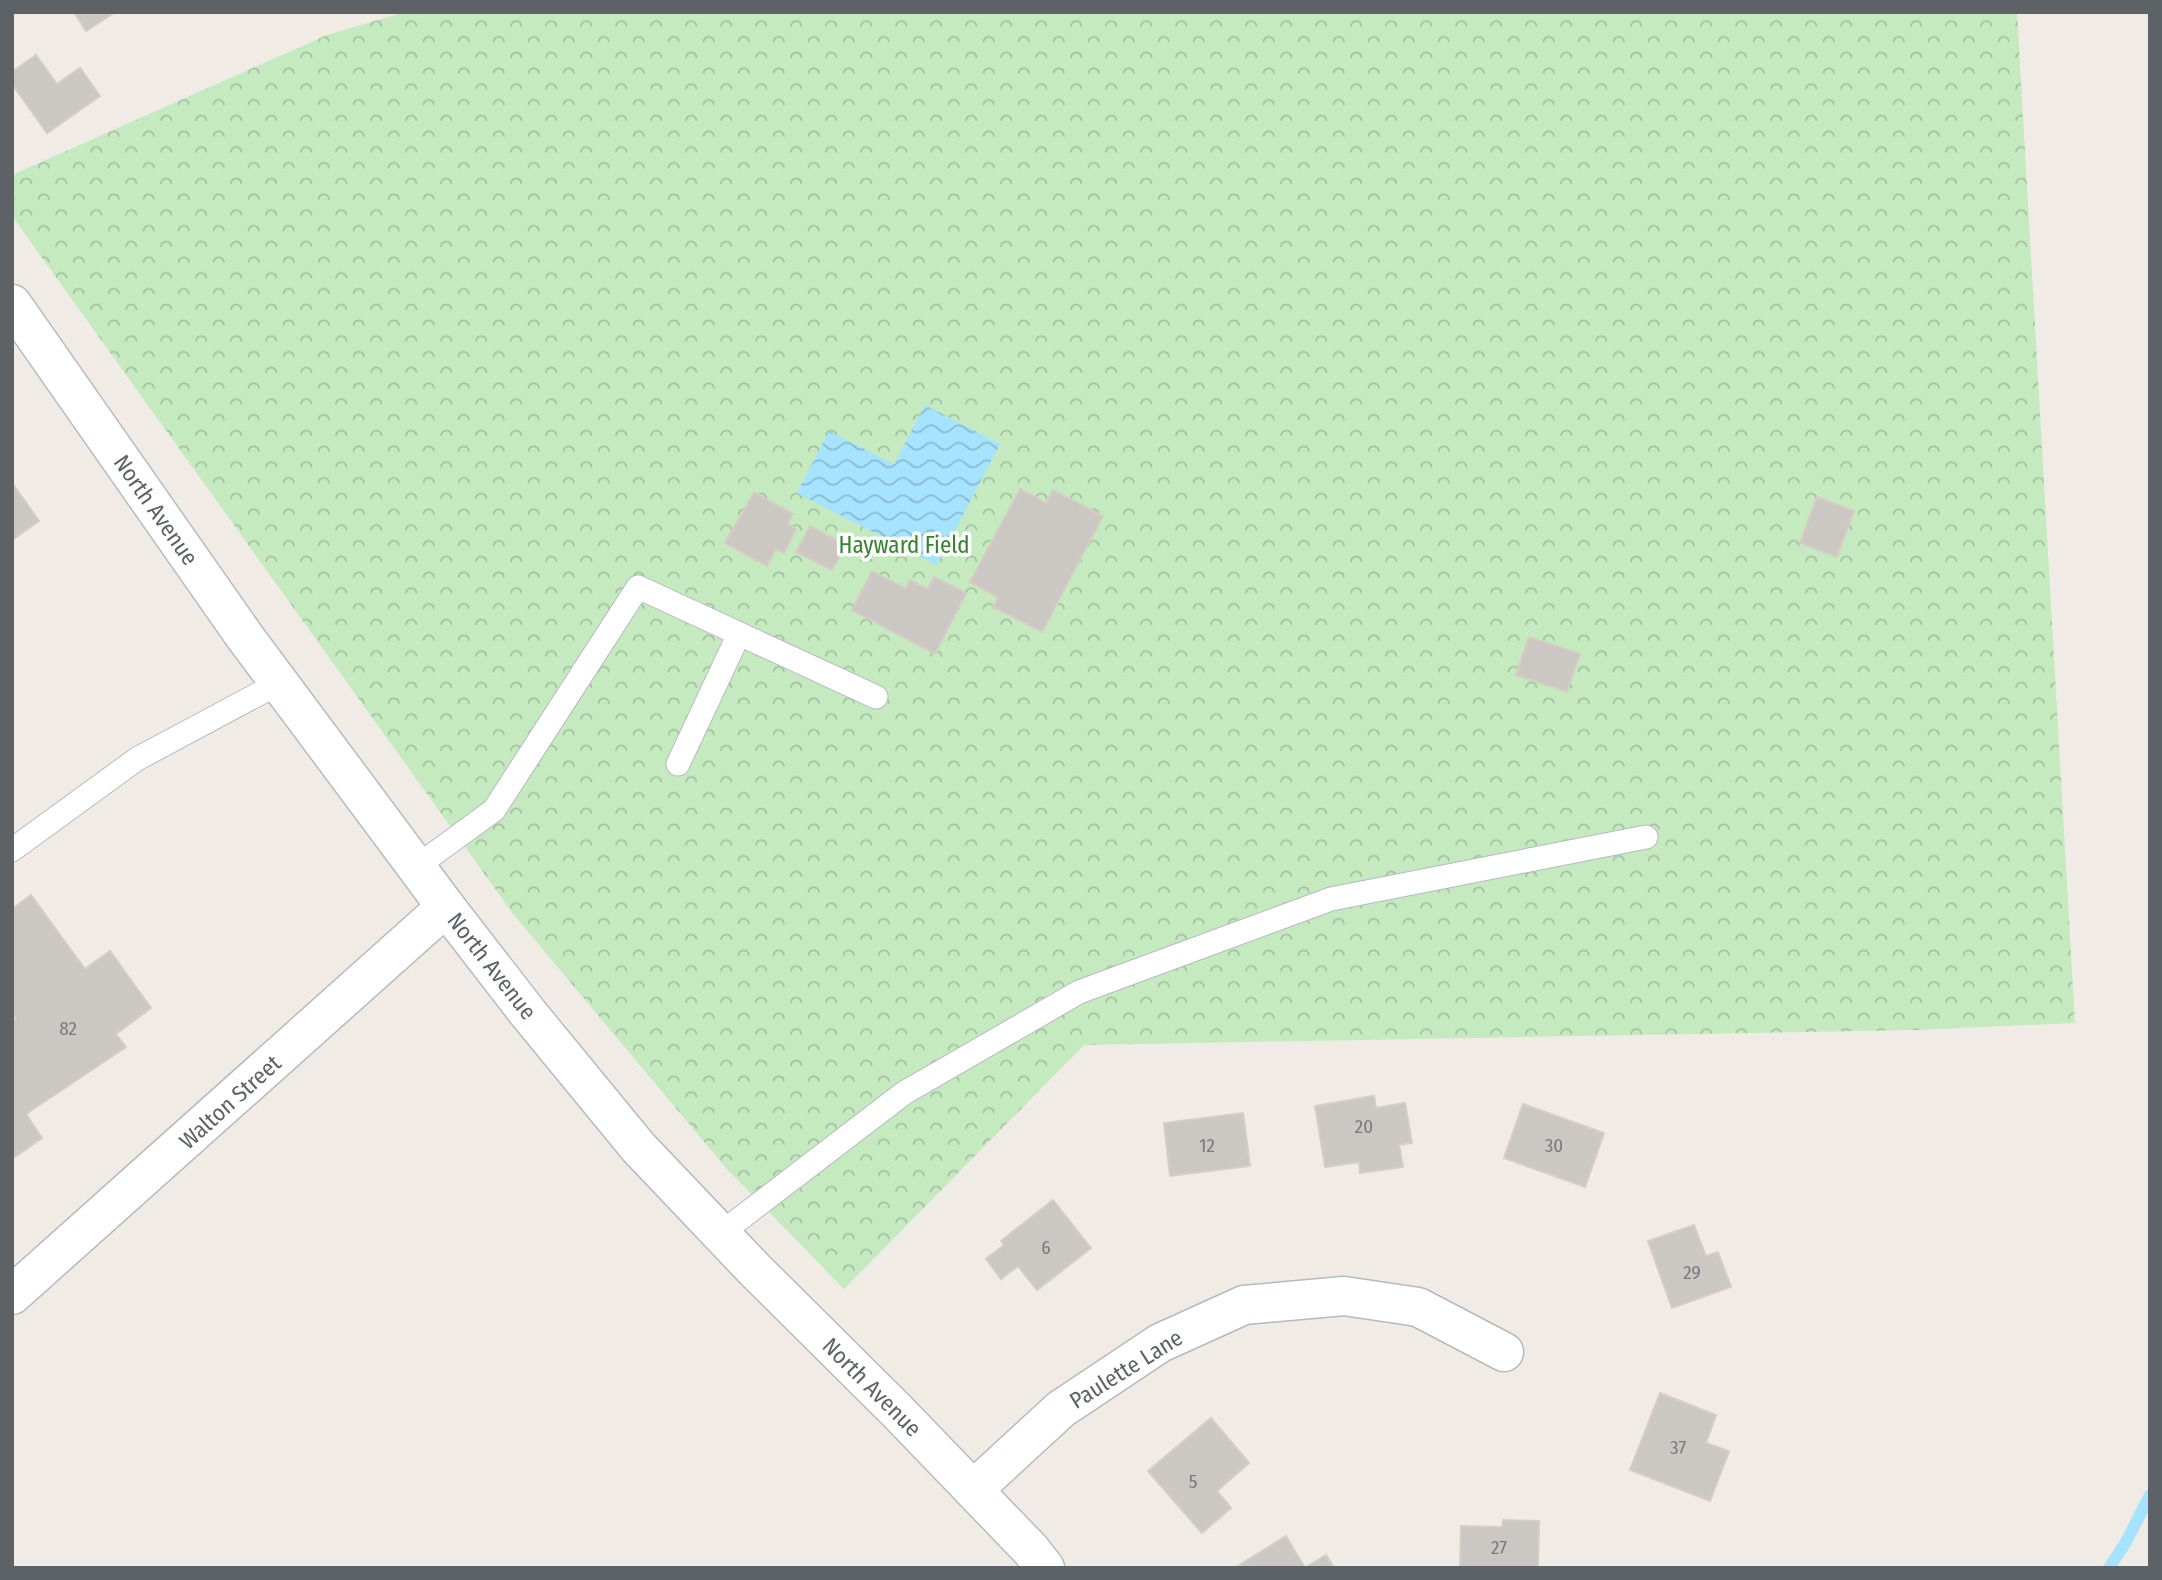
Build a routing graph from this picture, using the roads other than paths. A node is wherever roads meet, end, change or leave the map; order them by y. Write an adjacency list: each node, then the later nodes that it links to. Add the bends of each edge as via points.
1 (12, 304): 3 (main road, North Avenue)
2 (739, 634): 4 (lane); 5 (lane); 8 (lane, via 638,587 494,810)
3 (279, 682): 7 (lane, via 137,759); 8 (main road, North Avenue)
4 (876, 697)
5 (678, 764)
6 (1646, 837): 10 (lane, via 1331,899 1079,992 904,1093)
7 (12, 850)
8 (416, 867): 9 (main road, North Avenue)
9 (446, 907): 10 (main road, North Avenue, via 638,1147); 11 (main road, Walton Street)
10 (720, 1234): 13 (main road, North Avenue)
11 (12, 1295)
12 (1504, 1352): 13 (main road, Paulette Lane, via 1418,1307 1344,1296 1244,1305 1160,1343 1061,1409)
13 (973, 1490): 14 (main road, North Avenue)
14 (1045, 1568)

